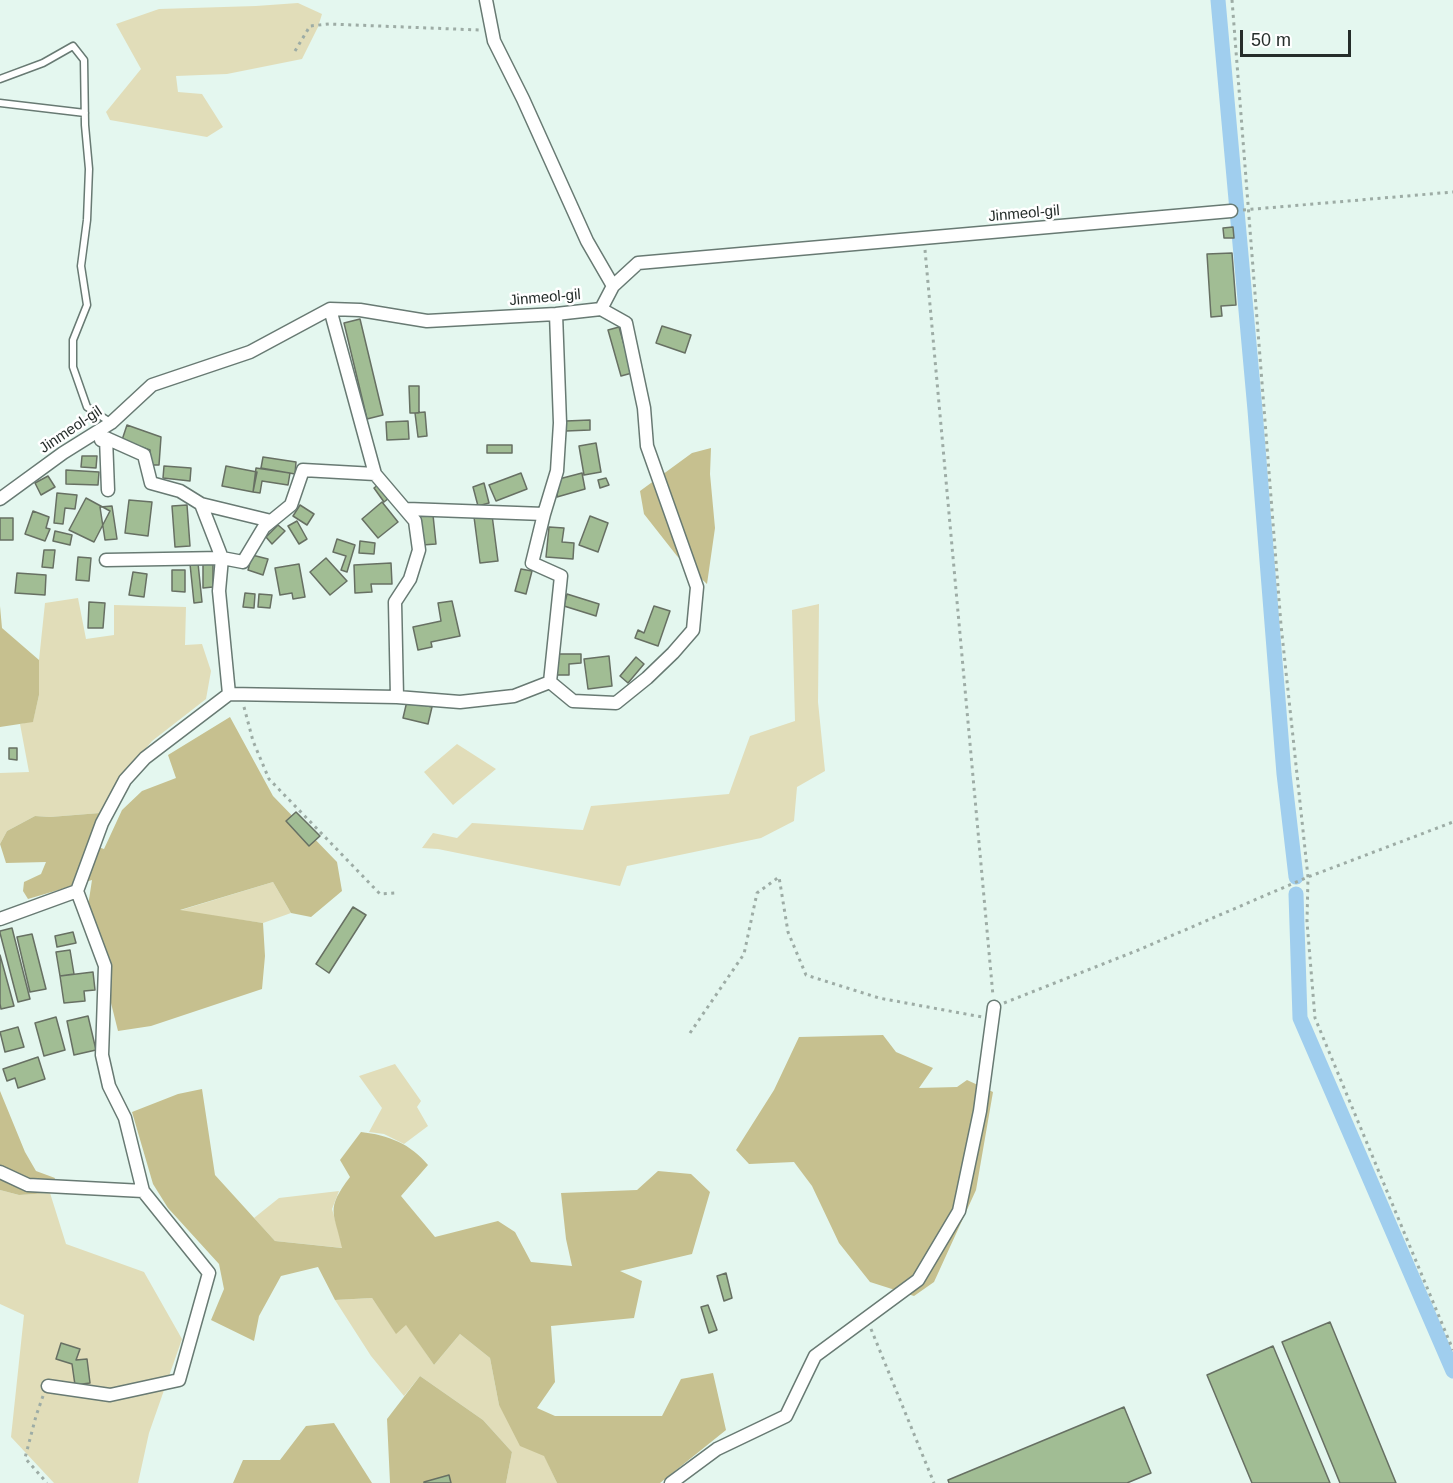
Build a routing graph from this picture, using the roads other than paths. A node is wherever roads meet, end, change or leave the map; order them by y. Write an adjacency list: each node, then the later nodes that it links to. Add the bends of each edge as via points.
1 (486, 0): 6 (street, via 494,41 586,241)
2 (0, 79): 4 (lane, via 43,63 73,46 84,60)
3 (0, 103): 4 (lane)
4 (85, 113): 10 (lane, via 89,169 81,266 87,305 73,340 73,367 87,407)
5 (1231, 211): 6 (street, Jinmeol-gil, via 638,263)
6 (613, 286): 8 (street, Jinmeol-gil)
7 (330, 309): 9 (street, Jinmeol-gil, via 428,321); 10 (street, Jinmeol-gil, via 250,352 152,385); 13 (street)
8 (601, 309): 9 (street, Jinmeol-gil); 22 (street, via 626,323 644,408 646,446 697,587 693,630 647,678 616,703 573,701)
9 (556, 314): 18 (street, via 558,459)
10 (111, 423): 12 (street, Jinmeol-gil)
11 (106, 438): 12 (street); 14 (street); 16 (street, via 144,455 151,483 180,491)
12 (63, 453): 15 (street, Jinmeol-gil)
13 (375, 474): 17 (street); 19 (street, via 303,470 291,505)
14 (108, 490)
15 (0, 499)
16 (201, 504): 19 (street); 20 (street)
17 (407, 509): 18 (street); 24 (street, via 415,521 419,550 410,579 395,602)
18 (544, 514): 22 (street, via 532,563 561,576)
19 (271, 521): 20 (street, via 243,562)
20 (222, 558): 21 (street); 23 (street, via 219,591)
21 (106, 560)
22 (550, 682): 24 (street, via 514,696 492,699 460,702)
23 (235, 694): 24 (street); 25 (street, via 145,758 125,780 102,823)
24 (397, 697)
25 (77, 891): 26 (street); 29 (street, via 105,966 102,1055 109,1086 125,1118)
26 (0, 919)
27 (993, 1013): 31 (street, via 980,1111 959,1211 918,1281 815,1356 786,1416 717,1449)
28 (0, 1172): 29 (street, via 28,1185)
29 (143, 1191): 30 (street, via 209,1273 179,1380 110,1395)
30 (48, 1386)
31 (671, 1483)

